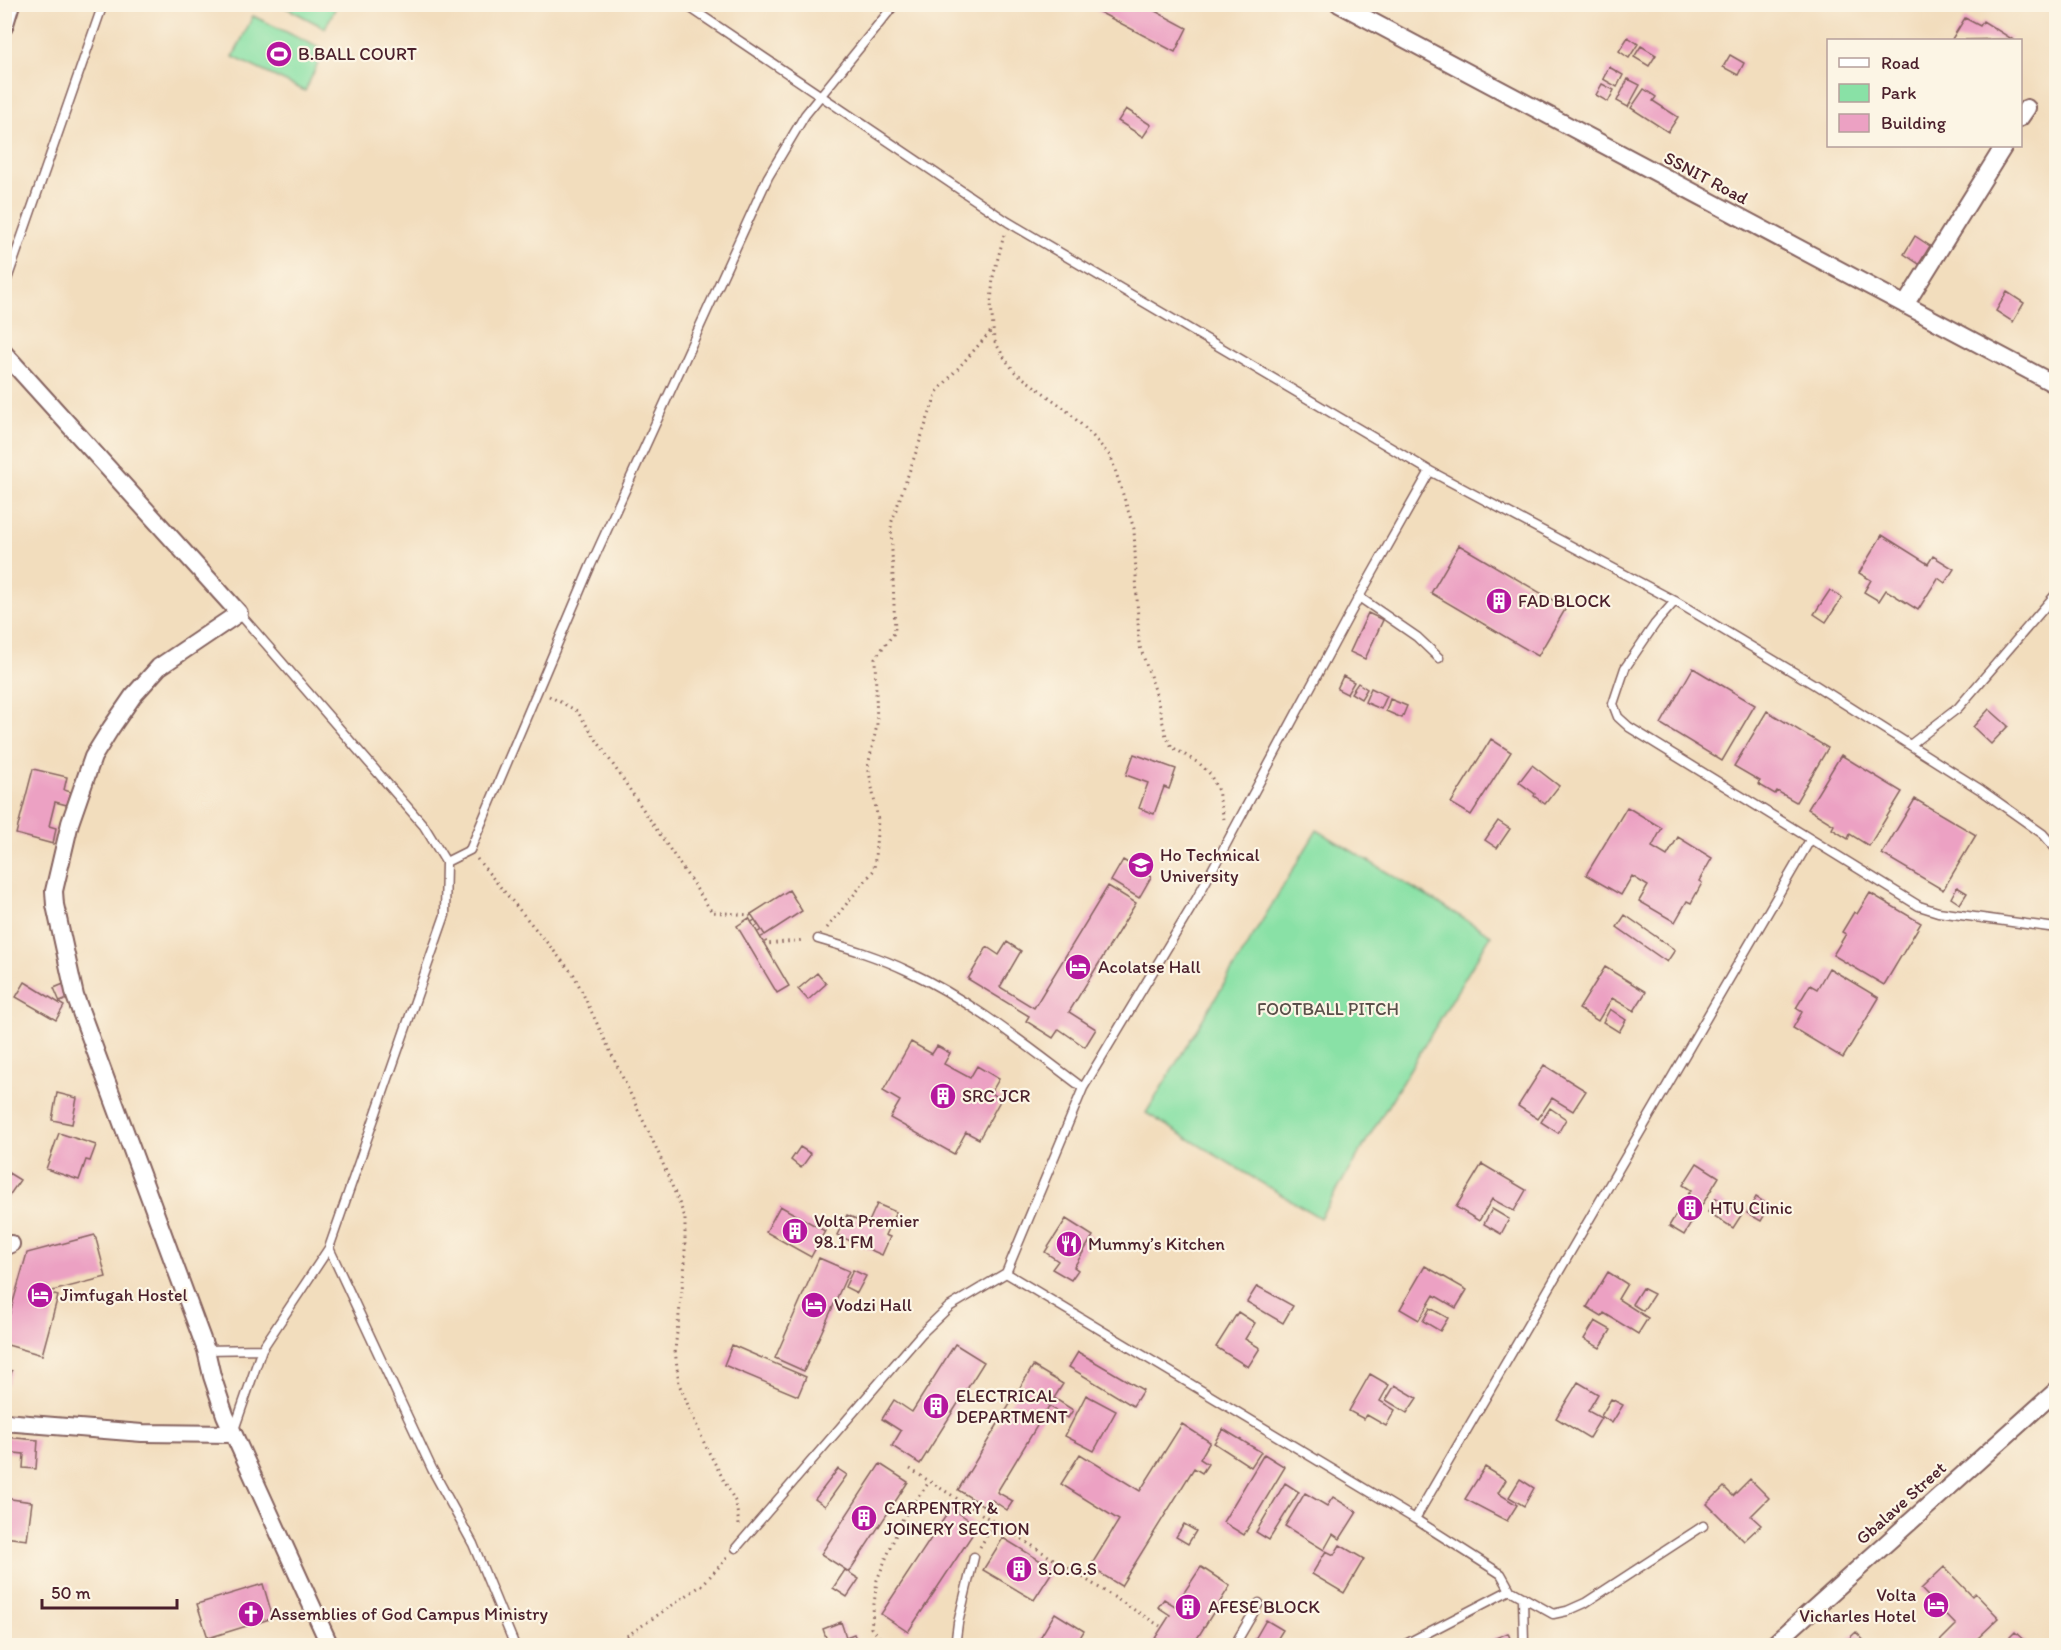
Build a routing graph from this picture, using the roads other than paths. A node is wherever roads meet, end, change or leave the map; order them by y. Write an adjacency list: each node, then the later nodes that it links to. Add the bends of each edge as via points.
1 (11, 4): 7 (street)
2 (103, 4): 10 (lane)
3 (682, 4): 6 (lane)
4 (895, 4): 8 (lane)
5 (1339, 4): 11 (street, SSNIT Road)
6 (693, 7): 8 (lane)
7 (4, 27)
8 (820, 96): 14 (lane, via 1008,222); 23 (lane, via 768,177 741,232 470,850)
9 (2003, 147): 11 (street)
10 (4, 288)
11 (1905, 305): 13 (street, SSNIT Road)
12 (4, 353): 18 (street)
13 (2056, 385)
14 (1430, 471): 16 (lane); 17 (lane)
15 (2056, 594): 20 (lane, via 1958,708)
16 (1359, 597): 19 (lane, via 1417,637); 26 (lane, via 1197,898)
17 (1675, 601): 20 (lane); 21 (lane, via 1625,668 1613,704 1618,717)
18 (239, 614): 23 (lane, via 424,826); 30 (street, via 159,667 111,728 93,757 70,824 54,891 75,996)
19 (1439, 658)
20 (1910, 745): 22 (lane, via 2034,827)
21 (1810, 840): 24 (lane, via 1920,906 1938,912); 34 (lane)
22 (2056, 849)
23 (446, 862): 27 (lane, via 446,915)
24 (2056, 928)
25 (818, 939): 26 (lane, via 909,971 942,989 1002,1026)
26 (1083, 1088): 28 (lane)
27 (329, 1248): 29 (lane); 42 (lane, via 432,1469 473,1544)
28 (1006, 1273): 34 (lane); 36 (lane, via 949,1307 922,1333)
29 (262, 1349): 30 (lane); 33 (lane)
30 (206, 1350): 33 (street)
31 (2056, 1390): 47 (street, Gbalave Street)
32 (4, 1422): 33 (street)
33 (233, 1434): 41 (street)
34 (1415, 1519): 38 (lane, via 1501,1574)
35 (1703, 1526): 39 (lane, via 1567,1611 1553,1614)
36 (736, 1548)
37 (974, 1557): 43 (lane)
38 (1510, 1590): 39 (lane); 45 (lane)
39 (1523, 1597): 46 (lane)
40 (1259, 1603): 44 (lane)
41 (330, 1646)
42 (514, 1646)
43 (955, 1646)
44 (1234, 1646)
45 (1402, 1646)
46 (1524, 1646)
47 (1772, 1646)

